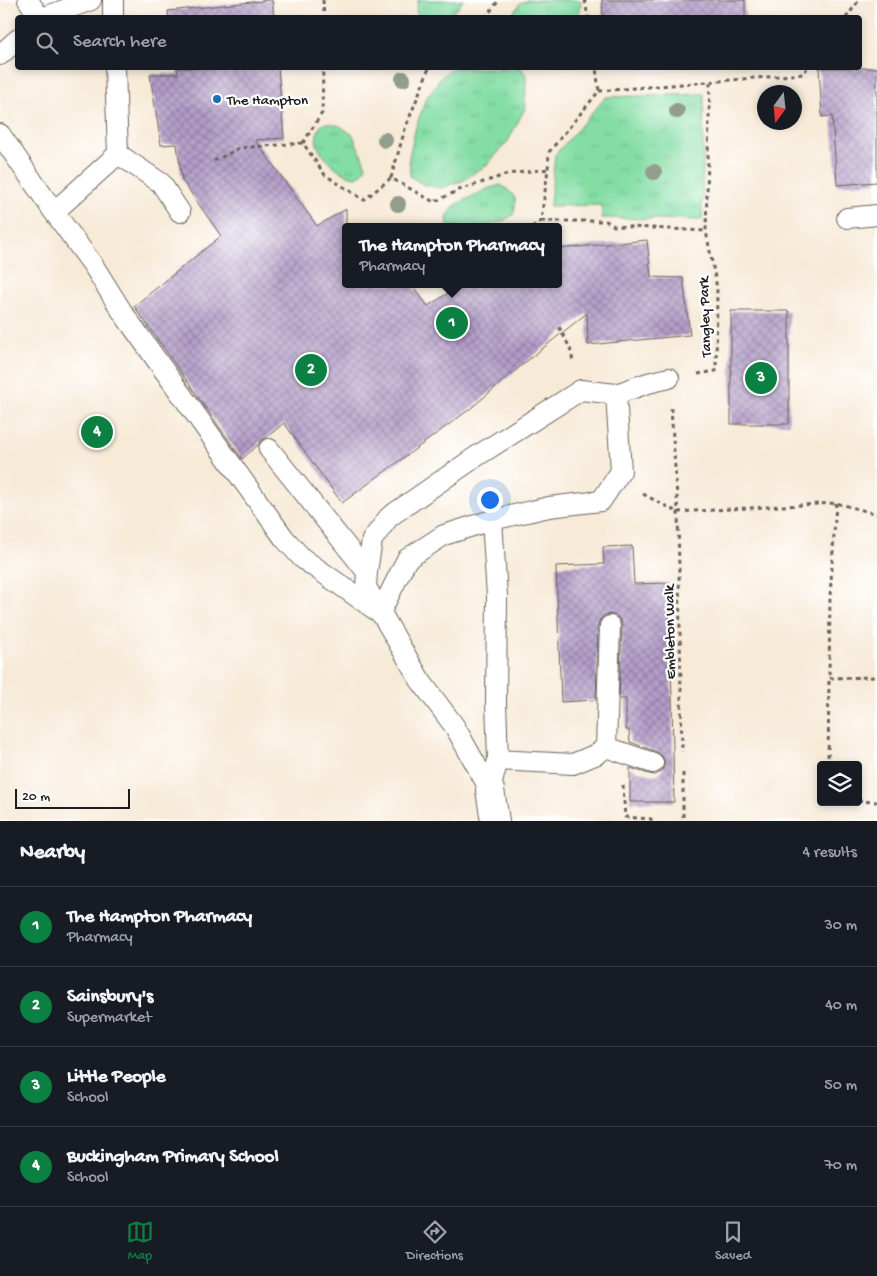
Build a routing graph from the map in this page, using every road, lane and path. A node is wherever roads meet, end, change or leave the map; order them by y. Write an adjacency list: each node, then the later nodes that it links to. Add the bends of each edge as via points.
1 (28, 0): 8 (lane)
2 (92, 0): 9 (lane)
3 (113, 0): 10 (lane)
4 (323, 0): 11 (path)
5 (499, 0): 12 (path)
6 (585, 0): 13 (path)
7 (859, 0): 14 (path)
8 (39, 15)
9 (50, 15)
10 (113, 15)
11 (324, 15)
12 (487, 15)
13 (588, 15)
14 (848, 15)
15 (15, 42): 16 (lane)
16 (0, 55)
17 (115, 70): 26 (lane)
18 (323, 70): 25 (path, via 322,113)
19 (428, 70): 29 (path, via 405,129)
20 (596, 70): 23 (path)
21 (806, 70): 22 (path, via 803,74)
22 (710, 82): 23 (path); 36 (path, Tangley Park)
23 (599, 91): 28 (path, via 549,152)
24 (0, 134): 30 (lane)
25 (303, 142): 27 (path, via 239,148); 29 (path, via 325,175 364,200)
26 (118, 154): 30 (lane); 31 (lane, via 161,183)
27 (214, 161)
28 (548, 168): 29 (path, via 508,174 434,202); 34 (path)
29 (391, 178)
30 (54, 212): 48 (lane, via 284,538 302,558)
31 (180, 212)
32 (877, 215): 33 (lane)
33 (847, 218)
34 (541, 221): 35 (path); 36 (path, via 606,221 614,226)
35 (538, 223)
36 (706, 231): 38 (path, Tangley Park, via 717,288 716,371)
37 (559, 327): 39 (path, via 570,348)
38 (670, 378): 40 (lane); 44 (path)
39 (581, 390): 40 (lane); 47 (lane, via 388,517 372,540)
40 (616, 394): 42 (lane, via 621,470)
41 (269, 449): 47 (lane)
42 (615, 480): 44 (path); 46 (lane, via 600,501 550,507)
43 (836, 503): 44 (path); 45 (path); 51 (path)
44 (678, 512): 54 (path, Embleton Walk)
45 (877, 514)
46 (492, 520): 48 (lane, via 444,535 407,559); 53 (lane)
47 (367, 572): 48 (lane, via 366,587)
48 (380, 613): 58 (lane, via 420,680 455,727)
49 (610, 626): 52 (lane)
50 (877, 677): 51 (path)
51 (829, 678): 55 (path)
52 (614, 749): 53 (lane, via 573,764); 56 (lane); 62 (path, via 625,817)
53 (498, 760): 58 (lane)
54 (682, 761)
55 (828, 761)
56 (653, 763)
57 (683, 771): 63 (path)
58 (490, 790): 61 (street)
59 (862, 801): 60 (path)
60 (877, 802)
61 (495, 821)
62 (652, 821)
63 (684, 821)

